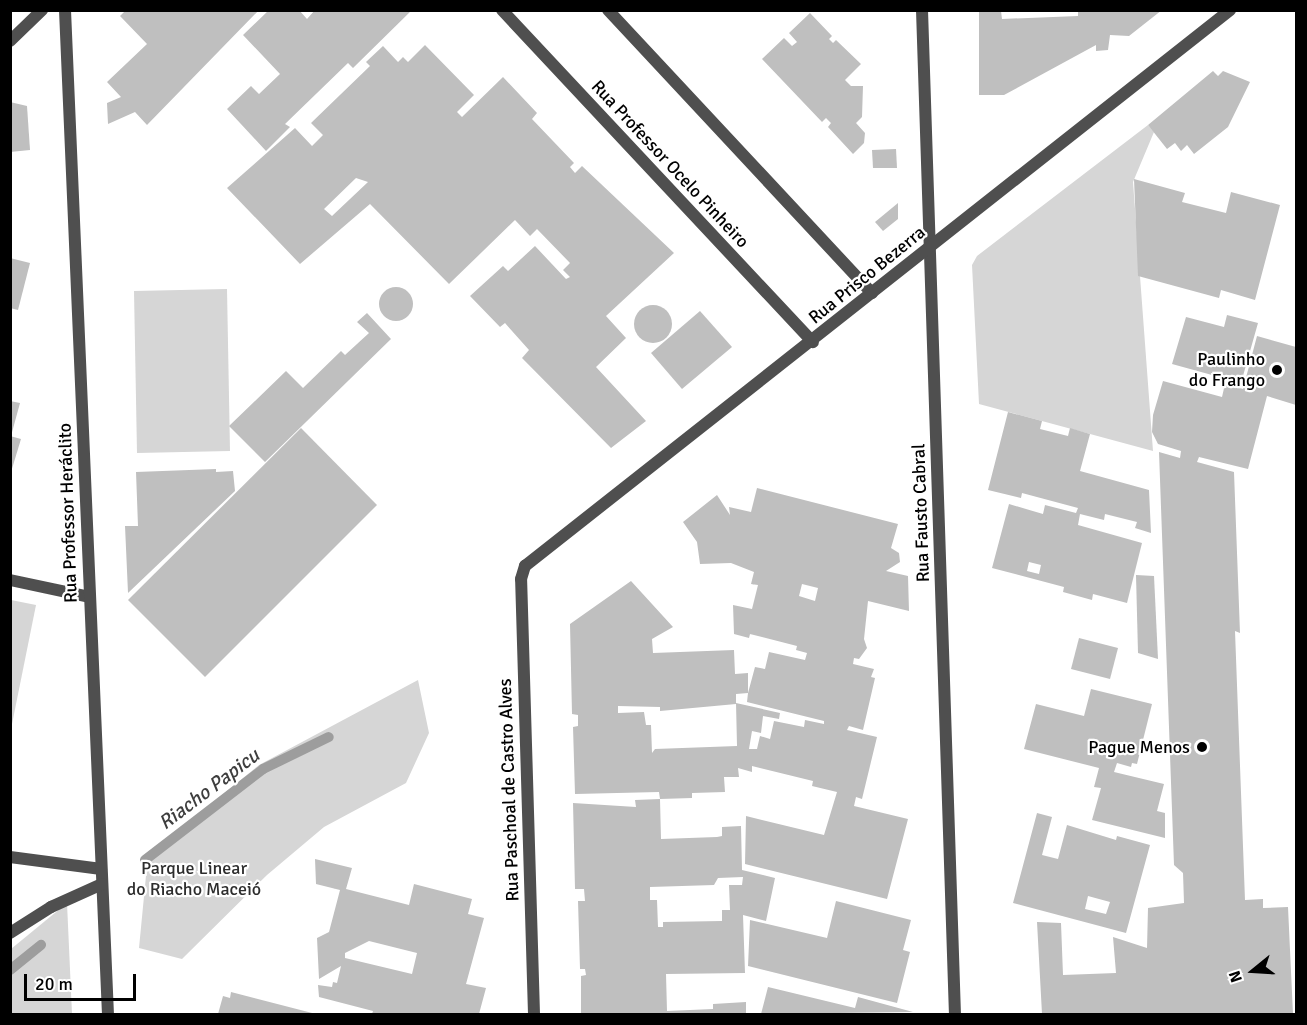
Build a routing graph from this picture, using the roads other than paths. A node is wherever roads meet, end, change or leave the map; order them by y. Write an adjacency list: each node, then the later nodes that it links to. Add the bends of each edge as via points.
1 (42, 10): 7 (street)
2 (65, 10): 13 (street, Rua Professor Heráclito)
3 (502, 10): 10 (street, Rua Professor Ocelo Pinheiro)
4 (608, 10): 9 (street)
5 (922, 10): 8 (street, Rua Fausto Cabral)
6 (1230, 10): 8 (street, Rua Prisco Bezerra)
7 (10, 41)
8 (931, 245): 9 (street, Rua Prisco Bezerra); 20 (street, Rua Fausto Cabral)
9 (872, 293): 10 (street, Rua Prisco Bezerra)
10 (813, 342): 11 (street, Rua Prisco Bezerra)
11 (525, 566): 19 (street, Rua Paschoal de Castro Alves, via 521,579)
12 (10, 580): 13 (street)
13 (89, 597): 15 (street, Rua Professor Heráclito)
14 (10, 857): 15 (street)
15 (101, 869): 16 (street, Rua Professor Heráclito)
16 (102, 884): 17 (street, via 51,907); 18 (street, Rua Professor Heráclito)
17 (10, 933)
18 (108, 1014)
19 (534, 1014)
20 (955, 1014)

